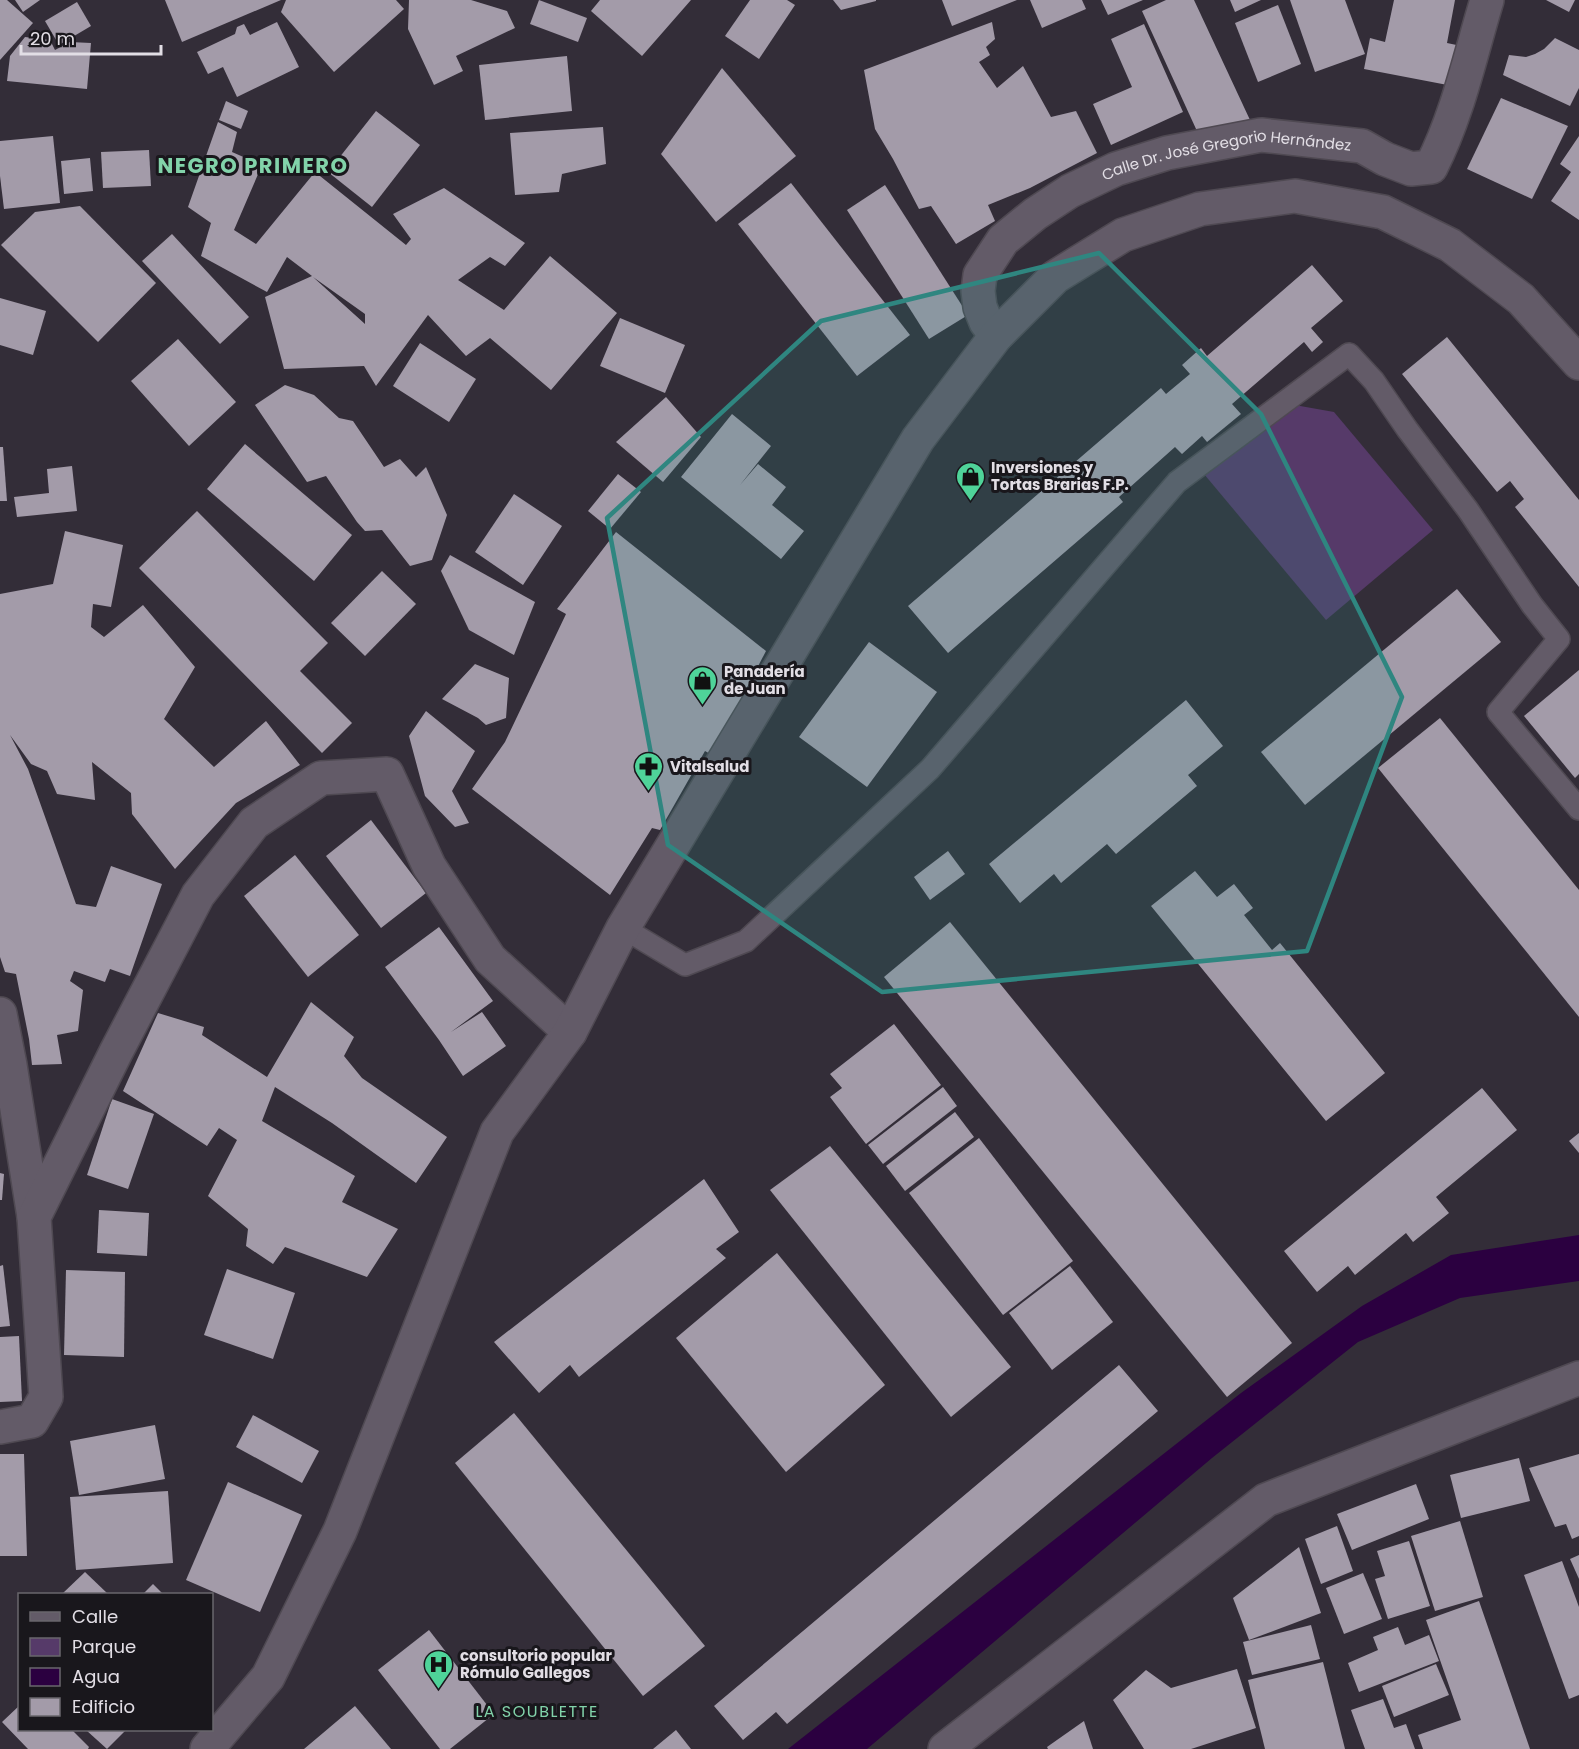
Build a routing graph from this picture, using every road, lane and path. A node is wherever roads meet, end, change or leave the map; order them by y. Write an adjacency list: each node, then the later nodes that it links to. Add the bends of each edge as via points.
1 (1487, 0): 2 (street, Calle Dr. José Gregorio Hernández, via 1467,73 1431,167 1411,169 1362,146 1261,135 1167,153 1116,169 1070,191 1003,240 980,275 978,291 980,307)
2 (996, 336): 3 (street, via 1055,277 1123,236 1200,209 1295,196 1383,212 1450,245 1521,299); 5 (street, via 918,439)
3 (1579, 363)
4 (1579, 809): 5 (lane, via 1498,712 1559,639 1374,381 1349,354 1177,482 930,769 746,940 685,965)
5 (623, 928): 7 (street)
6 (0, 1014): 8 (street)
7 (570, 1032): 8 (street, via 490,959 429,866 387,774 321,778 255,823 198,895); 11 (street, via 497,1132 340,1531 268,1677)
8 (34, 1217): 10 (street, via 46,1397 32,1421)
9 (1579, 1378): 12 (street, via 1266,1500)
10 (0, 1427)
11 (207, 1749)
12 (945, 1749)

